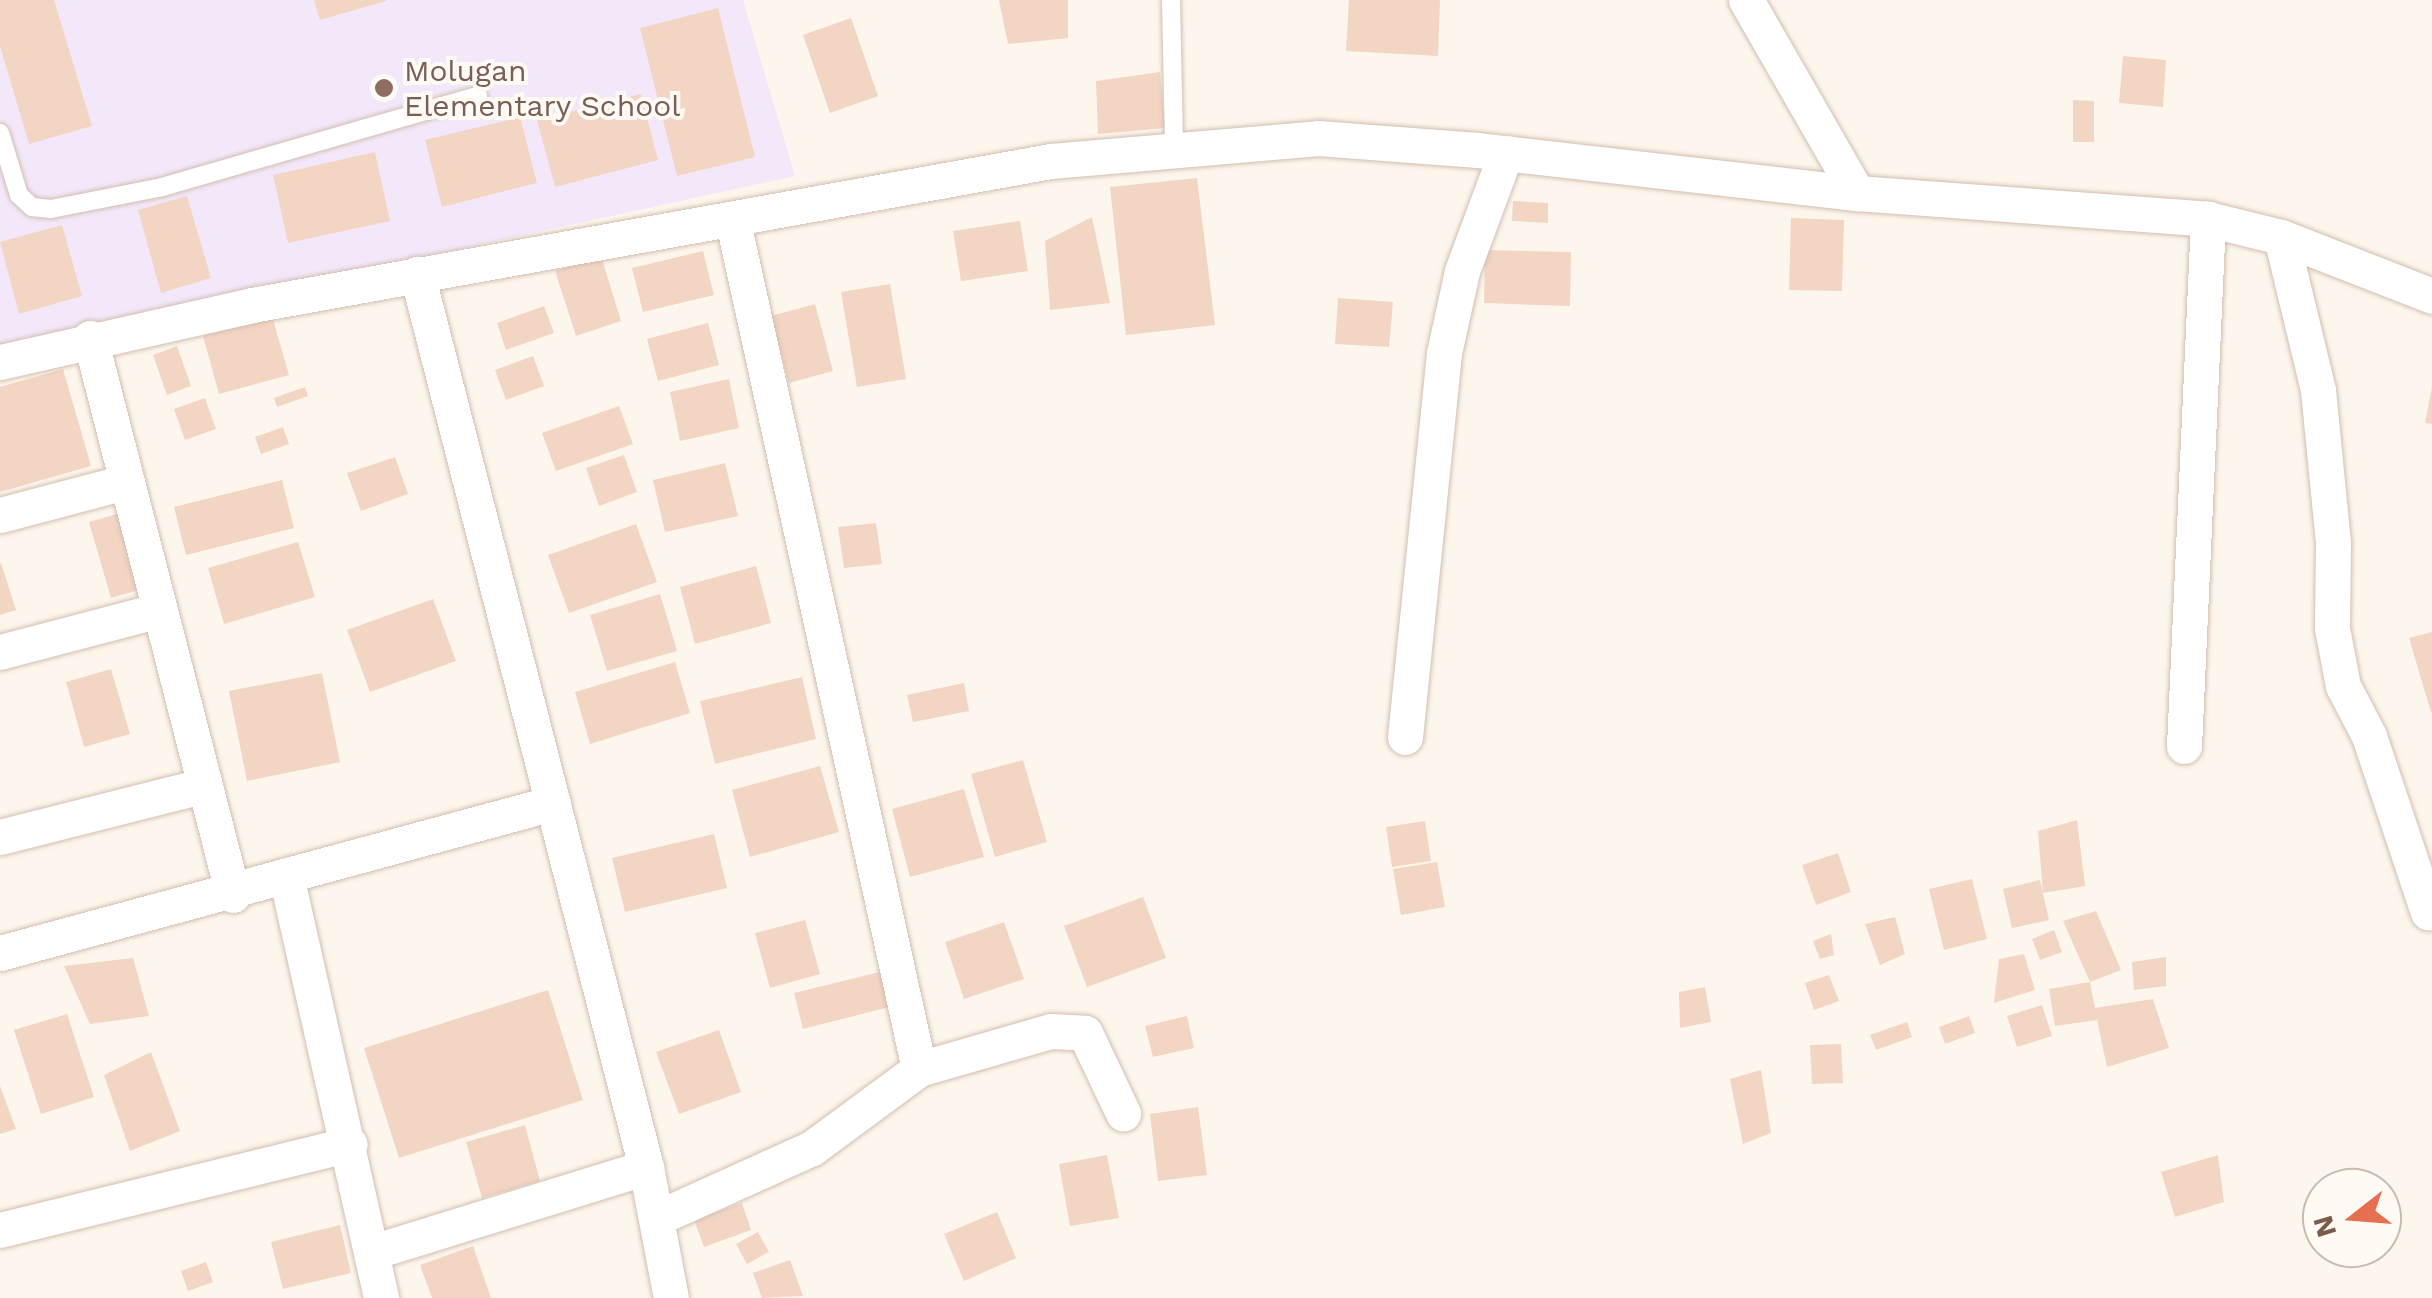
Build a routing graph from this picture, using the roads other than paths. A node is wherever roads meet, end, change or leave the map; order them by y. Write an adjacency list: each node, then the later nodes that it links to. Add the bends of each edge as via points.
1 (1170, 0): 5 (lane)
2 (1746, 0): 7 (street)
3 (478, 96): 4 (lane, via 162,187 51,209 32,207 19,194)
4 (0, 133)
5 (1174, 146): 6 (street, via 1318,138); 9 (street, via 1050,160)
6 (1506, 153): 7 (street); 19 (street, via 1462,271 1441,369)
7 (1856, 194): 8 (street)
8 (2208, 219): 10 (street); 20 (street)
9 (733, 222): 11 (street); 28 (street)
10 (2281, 237): 12 (street); 26 (street, via 2318,390 2332,526 2332,628 2343,686 2369,736)
11 (417, 274): 13 (street); 22 (street)
12 (2432, 296)
13 (90, 338): 14 (street); 15 (street)
14 (0, 362)
15 (125, 482): 16 (street); 17 (street)
16 (0, 514)
17 (160, 610): 18 (street); 21 (street)
18 (0, 652)
19 (1405, 737)
20 (2184, 746)
21 (205, 785): 23 (street); 25 (street)
22 (553, 803): 24 (street); 31 (street)
23 (0, 837)
24 (286, 880): 25 (street); 30 (street)
25 (233, 894): 27 (street)
26 (2428, 912)
27 (0, 953)
28 (920, 1069): 29 (street, via 1072,1028 1095,1044); 32 (street, via 812,1148)
29 (1123, 1113)
30 (350, 1144): 33 (street); 34 (street)
31 (646, 1166): 32 (street); 34 (street)
32 (656, 1218): 36 (street)
33 (0, 1230)
34 (372, 1252): 35 (street)
35 (380, 1298)
36 (671, 1298)

